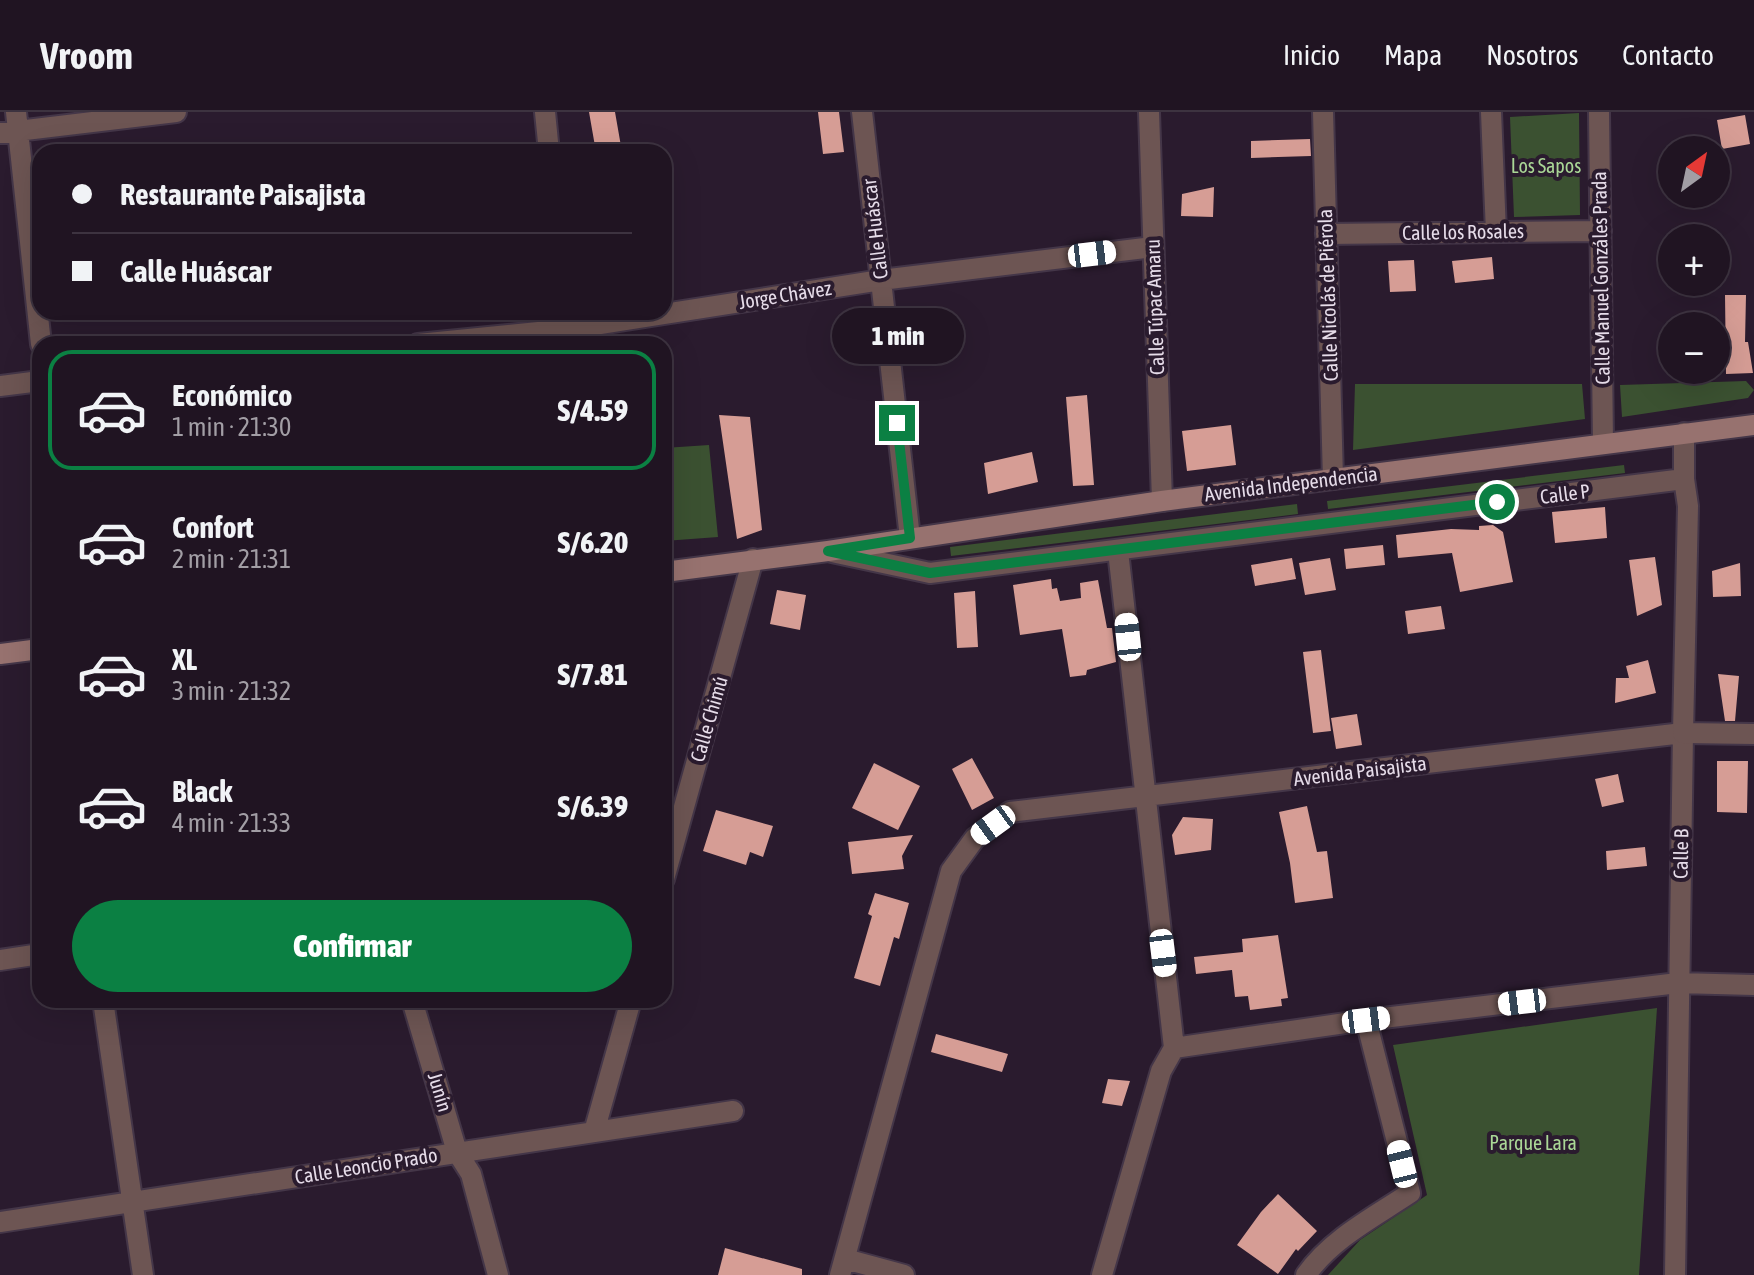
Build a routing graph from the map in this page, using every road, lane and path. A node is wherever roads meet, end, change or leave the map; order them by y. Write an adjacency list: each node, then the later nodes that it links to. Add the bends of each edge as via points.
1 (176, 112): 8 (street)
2 (545, 112): 9 (street)
3 (862, 112): 15 (street, Calle Huáscar)
4 (1149, 112): 13 (street, Calle Túpac Amaru)
5 (1323, 112): 12 (street, Calle Nicolás de Piérola)
6 (1491, 112): 11 (street)
7 (1599, 112): 10 (street, Calle Manuel Gonzáles Prada)
8 (12, 125): 14 (street)
9 (548, 144)
10 (1601, 231): 11 (street, Calle los Rosales); 24 (street, Calle Manuel Gonzáles Prada)
11 (1496, 232): 12 (street, Calle los Rosales)
12 (1326, 234): 25 (street, Calle Nicolás de Piérola)
13 (1153, 247): 15 (street, Jorge Chávez); 27 (street, Calle Túpac Amaru)
14 (32, 276)
15 (881, 280): 16 (street, Jorge Chávez); 28 (street, Calle Huáscar)
16 (672, 312)
17 (620, 320): 18 (street, Jorge Chávez)
18 (568, 328): 19 (street, Jorge Chávez)
19 (493, 336)
20 (32, 382): 21 (street)
21 (0, 386)
22 (1754, 425): 23 (main road, Avenida Independencia)
23 (1684, 433): 24 (main road, Avenida Independencia); 26 (street, Calle B)
24 (1603, 443): 25 (main road, Avenida Independencia)
25 (1333, 479): 27 (main road, Avenida Independencia)
26 (1684, 479): 30 (street, Calle P); 35 (street, Calle B, via 1688,506)
27 (1162, 501): 28 (main road, Avenida Independencia)
28 (910, 538): 29 (main road, Avenida Independencia)
29 (828, 551): 30 (street, Calle P, via 930,573); 31 (main road)
30 (1118, 551): 37 (street)
31 (753, 559): 32 (main road); 38 (street, Calle Chimú)
32 (672, 571)
33 (32, 650): 34 (main road)
34 (0, 654)
35 (1683, 733): 36 (street, Avenida Paisajista); 37 (street, Avenida Paisajista); 41 (street, Calle B)
36 (1754, 734)
37 (1145, 796): 47 (street); 53 (street, Avenida Paisajista, via 1010,812 975,838 951,871)
38 (672, 844)
39 (32, 955): 40 (street)
40 (0, 960)
41 (1678, 983): 42 (street); 46 (street); 59 (street, Calle B)
42 (1754, 985)
43 (104, 1008): 51 (street)
44 (414, 1008): 50 (street, Junín)
45 (629, 1008): 49 (street)
46 (1366, 1020): 47 (street); 58 (street, via 1410,1193 1356,1229)
47 (1174, 1048): 57 (street, via 1161,1071)
48 (733, 1111): 49 (street, Calle Leoncio Prado)
49 (594, 1132): 50 (street, Calle Leoncio Prado)
50 (457, 1152): 51 (street, Calle Leoncio Prado); 55 (street, Junín, via 471,1174)
51 (132, 1202): 52 (street, Calle Leoncio Prado); 54 (street)
52 (0, 1222)
53 (843, 1267): 56 (street)
54 (143, 1275)
55 (498, 1275)
56 (904, 1275)
57 (1102, 1275)
58 (1306, 1275)
59 (1675, 1275)

